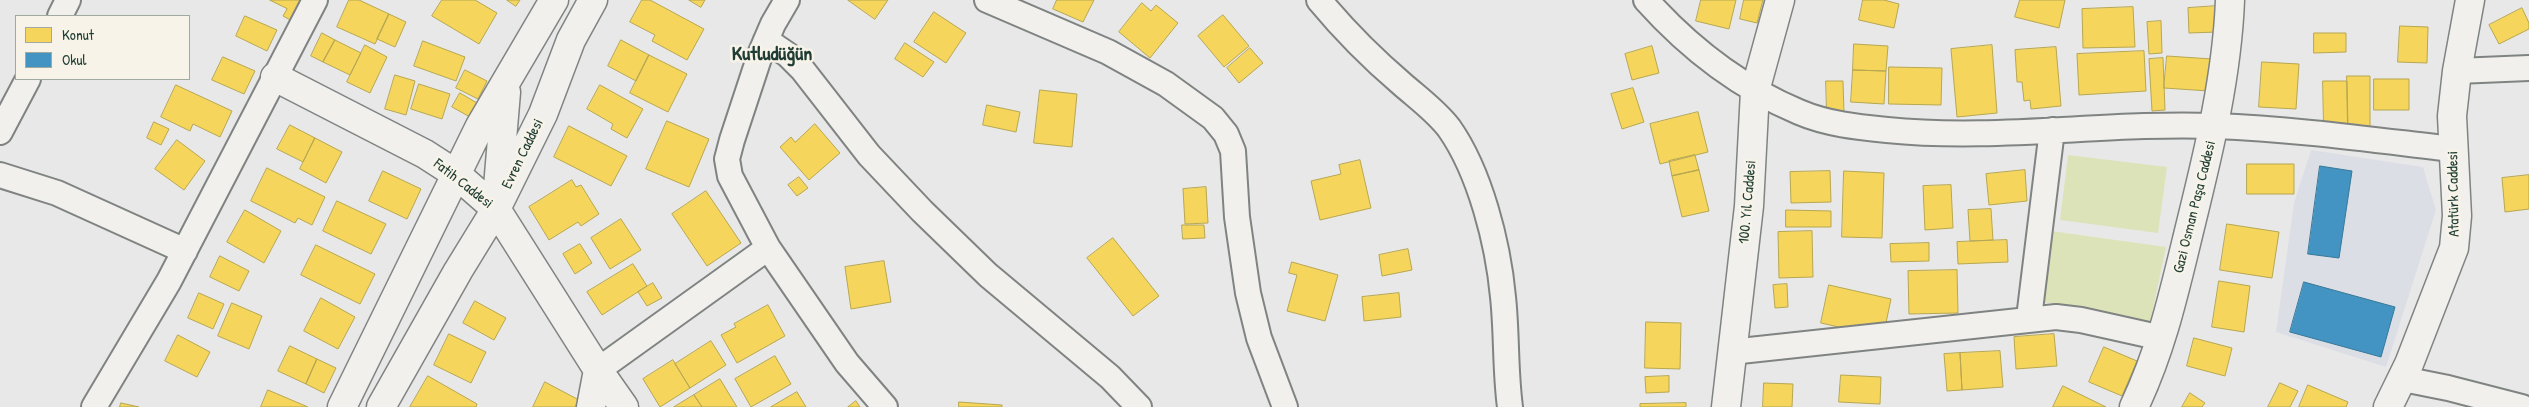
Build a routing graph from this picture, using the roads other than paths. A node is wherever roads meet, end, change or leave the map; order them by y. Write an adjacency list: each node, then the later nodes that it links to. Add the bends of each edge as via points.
1 (68, 0): 12 (street)
2 (315, 0): 16 (street)
3 (554, 0): 17 (street)
4 (593, 0): 26 (street, Evren Caddesi, via 571,40 543,114)
5 (787, 0): 13 (street)
6 (987, 0): 41 (street, via 1108,52 1166,84 1213,118 1226,134 1233,151 1236,217 1248,293 1259,338)
7 (1319, 0): 42 (street, via 1386,70 1428,105 1448,127 1463,151 1476,180 1498,263)
8 (1646, 0): 19 (street, via 1708,60)
9 (1780, 0): 19 (street, 100. Yıl Caddesi)
10 (2230, 0): 20 (street, Gazi Osman Paşa Caddesi, via 2229,29)
11 (2470, 0): 15 (street, Atatürk Caddesi)
12 (60, 15)
13 (766, 40): 27 (street, via 728,159 730,176); 40 (street, via 802,69 869,155 922,211 988,274 1110,377)
14 (2529, 68): 15 (street)
15 (2457, 72): 23 (street, Atatürk Caddesi, via 2452,116)
16 (275, 77): 24 (street, Fatih Caddesi, via 425,154); 28 (street)
17 (508, 78): 24 (street); 26 (street)
18 (27, 80): 22 (street)
19 (1755, 91): 21 (street, via 1800,112 1849,126 1933,134); 31 (street, 100. Yıl Caddesi, via 1749,206)
20 (2214, 126): 21 (street); 23 (street); 30 (street, Gazi Osman Paşa Caddesi)
21 (2052, 130): 29 (street)
22 (0, 132)
23 (2453, 149): 33 (street, Atatürk Caddesi, via 2457,216 2454,248)
24 (456, 174): 26 (street, Fatih Caddesi); 35 (street)
25 (0, 175): 28 (street, via 57,193)
26 (496, 209): 32 (street, Fatih Caddesi); 36 (street, Evren Caddesi)
27 (768, 248): 32 (street); 39 (street, via 847,363)
28 (185, 251): 34 (street)
29 (2030, 318): 30 (street, via 2069,318); 31 (street, via 1860,340)
30 (2162, 338): 44 (street, Gazi Osman Paşa Caddesi)
31 (1732, 352): 43 (street, 100. Yıl Caddesi)
32 (598, 370): 37 (street); 38 (street, Fatih Caddesi)
33 (2402, 379): 45 (street, Atatürk Caddesi); 46 (street)
34 (94, 407)
35 (342, 407)
36 (381, 407)
37 (591, 407)
38 (624, 407)
39 (885, 407)
40 (1139, 407)
41 (1285, 407)
42 (1510, 407)
43 (1726, 407)
44 (2134, 407)
45 (2388, 407)
46 (2522, 407)

